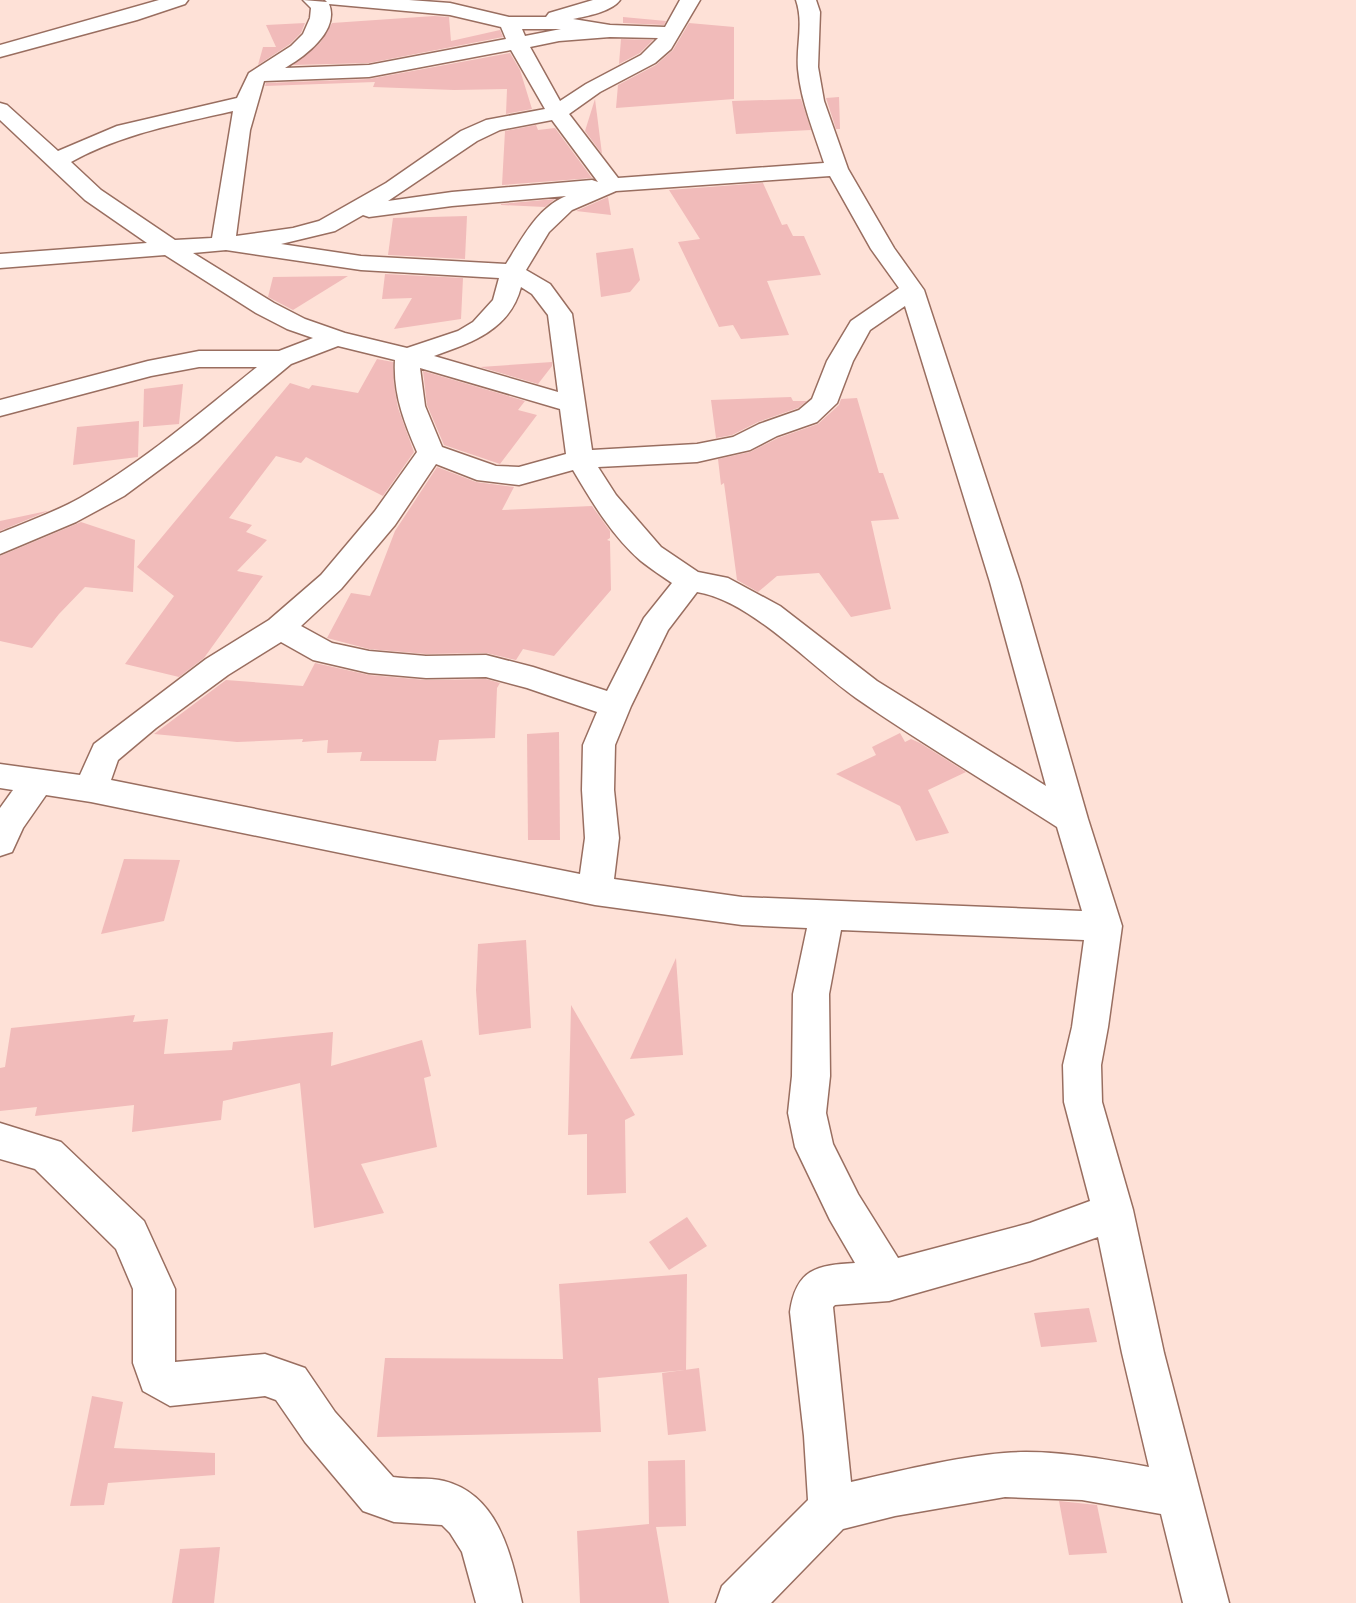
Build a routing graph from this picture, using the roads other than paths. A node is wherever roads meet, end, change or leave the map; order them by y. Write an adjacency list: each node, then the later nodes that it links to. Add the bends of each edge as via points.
1 (178, 0): 13 (street)
2 (314, 0): 14 (street, via 321,7 321,15 309,42)
3 (335, 0): 8 (street, via 450,9)
4 (610, 0): 9 (street)
5 (690, 0): 11 (street)
6 (806, 0): 19 (street, via 810,12 808,67 814,101)
7 (522, 3): 8 (street)
8 (509, 22): 9 (street); 12 (street)
9 (531, 23): 10 (street, via 564,23)
10 (610, 31): 11 (street); 12 (street)
11 (672, 33): 17 (street, via 648,59)
12 (518, 43): 14 (street, via 369,70); 17 (street)
13 (0, 51)
14 (257, 76): 15 (street)
15 (246, 102): 18 (street, via 92,141); 22 (street)
16 (0, 109): 18 (street)
17 (556, 113): 20 (street); 21 (street, via 494,125 469,135 394,188)
18 (57, 161): 23 (street, via 93,195)
19 (837, 169): 20 (street); 26 (street, via 883,249)
20 (612, 185): 21 (street, via 392,206); 25 (street, via 564,205 540,228)
21 (342, 216): 22 (street, via 327,226 296,235)
22 (223, 243): 23 (street); 25 (street, via 361,263)
23 (168, 247): 24 (street); 27 (street, via 265,308)
24 (0, 261)
25 (513, 272): 28 (street, via 506,302 482,327); 30 (street, via 541,290 560,314)
26 (912, 290): 33 (street, via 860,326 840,361 824,403 808,416 719,449); 41 (street, via 1005,582)
27 (336, 338): 28 (street); 29 (street)
28 (408, 356): 30 (street); 32 (street, via 411,408)
29 (282, 359): 31 (street, via 199,359); 34 (street, via 155,462 87,505)
30 (571, 404): 33 (street)
31 (0, 408)
32 (431, 452): 33 (street, via 496,475 519,476); 36 (street, via 351,560)
33 (580, 459): 35 (street, via 624,525 651,554)
34 (0, 544)
35 (690, 581): 37 (street, via 655,625); 41 (street, via 718,585 769,613 866,689)
36 (280, 628): 37 (street, via 324,652 369,662 426,667 486,666); 40 (street, via 217,667 105,753)
37 (615, 706): 43 (street, via 599,745 602,838)
38 (0, 776): 39 (street)
39 (36, 782): 40 (street); 42 (street, via 8,823)
40 (91, 789): 43 (street)
41 (1071, 819): 45 (street)
42 (0, 843)
43 (595, 891): 44 (street, via 742,911)
44 (827, 914): 45 (street); 48 (street, via 811,994 807,1113 814,1147 844,1207)
45 (1104, 926): 47 (street, via 1082,1065 1083,1102)
46 (0, 1142): 51 (street, via 47,1155 130,1235 154,1289 154,1363 158,1376 170,1384 265,1376 290,1383 320,1426 379,1495 390,1500 445,1503 466,1516 489,1560)
47 (1113, 1210): 48 (street, via 1030,1242); 49 (street)
48 (889, 1281): 50 (street, via 826,1285 813,1297 811,1312)
49 (1178, 1494): 50 (street, via 1082,1478 1005,1475); 53 (street)
50 (831, 1509): 52 (street)
51 (499, 1603)
52 (739, 1603)
53 (1206, 1603)

